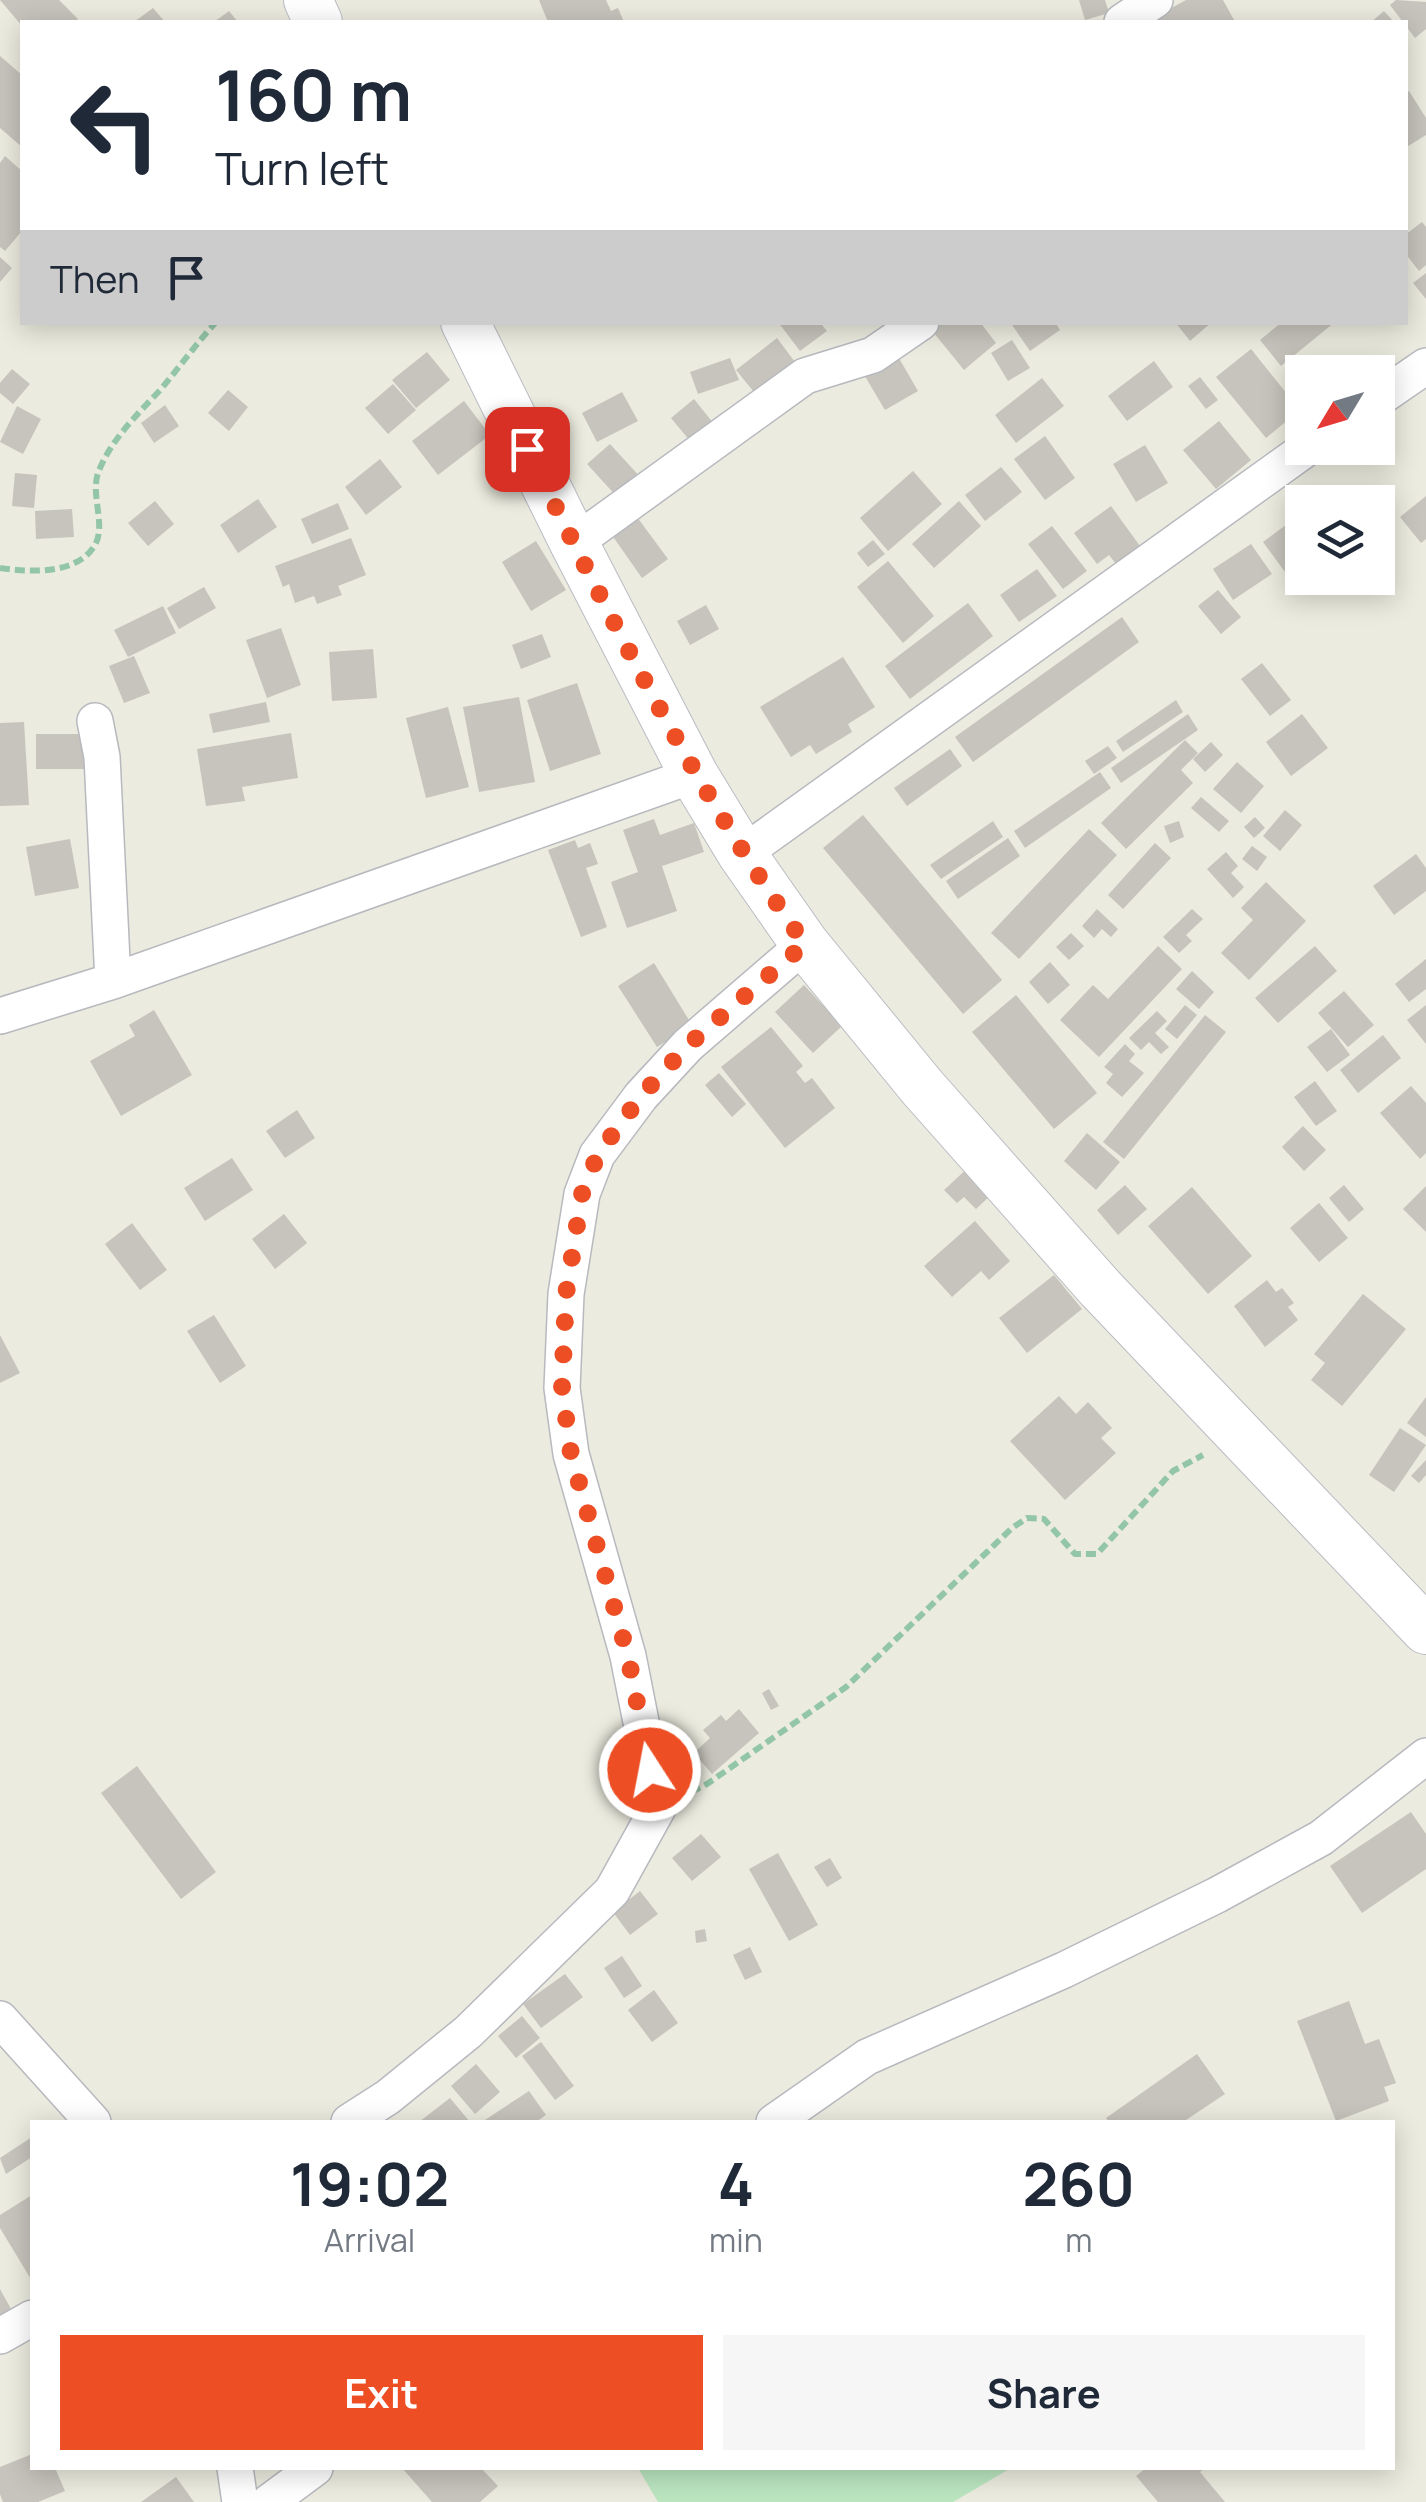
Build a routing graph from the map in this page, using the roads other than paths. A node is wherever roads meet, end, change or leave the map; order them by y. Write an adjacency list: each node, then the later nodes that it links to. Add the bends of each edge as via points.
1 (1155, 0): 2 (street)
2 (1125, 20)
3 (465, 325): 8 (street)
4 (917, 325): 8 (street, via 873,356 805,376)
5 (1426, 366): 6 (street)
6 (1395, 387)
7 (1285, 464): 11 (street)
8 (574, 544): 10 (street)
9 (95, 721): 13 (street)
10 (694, 775): 11 (street); 13 (street)
11 (742, 854): 12 (street)
12 (805, 944): 15 (street, via 1102,1288); 19 (street, via 688,1045 641,1096 598,1154 582,1194 566,1294 562,1388 571,1454 628,1656 658,1808 612,1891 468,2032)
13 (114, 982): 14 (street)
14 (0, 1016)
15 (1426, 1630)
16 (1426, 1756): 20 (street, via 1321,1838 1064,1970 868,2056)
17 (0, 2019): 18 (street)
18 (91, 2120)
19 (352, 2120)
20 (777, 2120)
21 (30, 2319): 22 (street)
22 (0, 2336)
23 (235, 2470): 25 (street)
24 (311, 2470): 26 (street)
25 (240, 2502)
26 (269, 2502)

